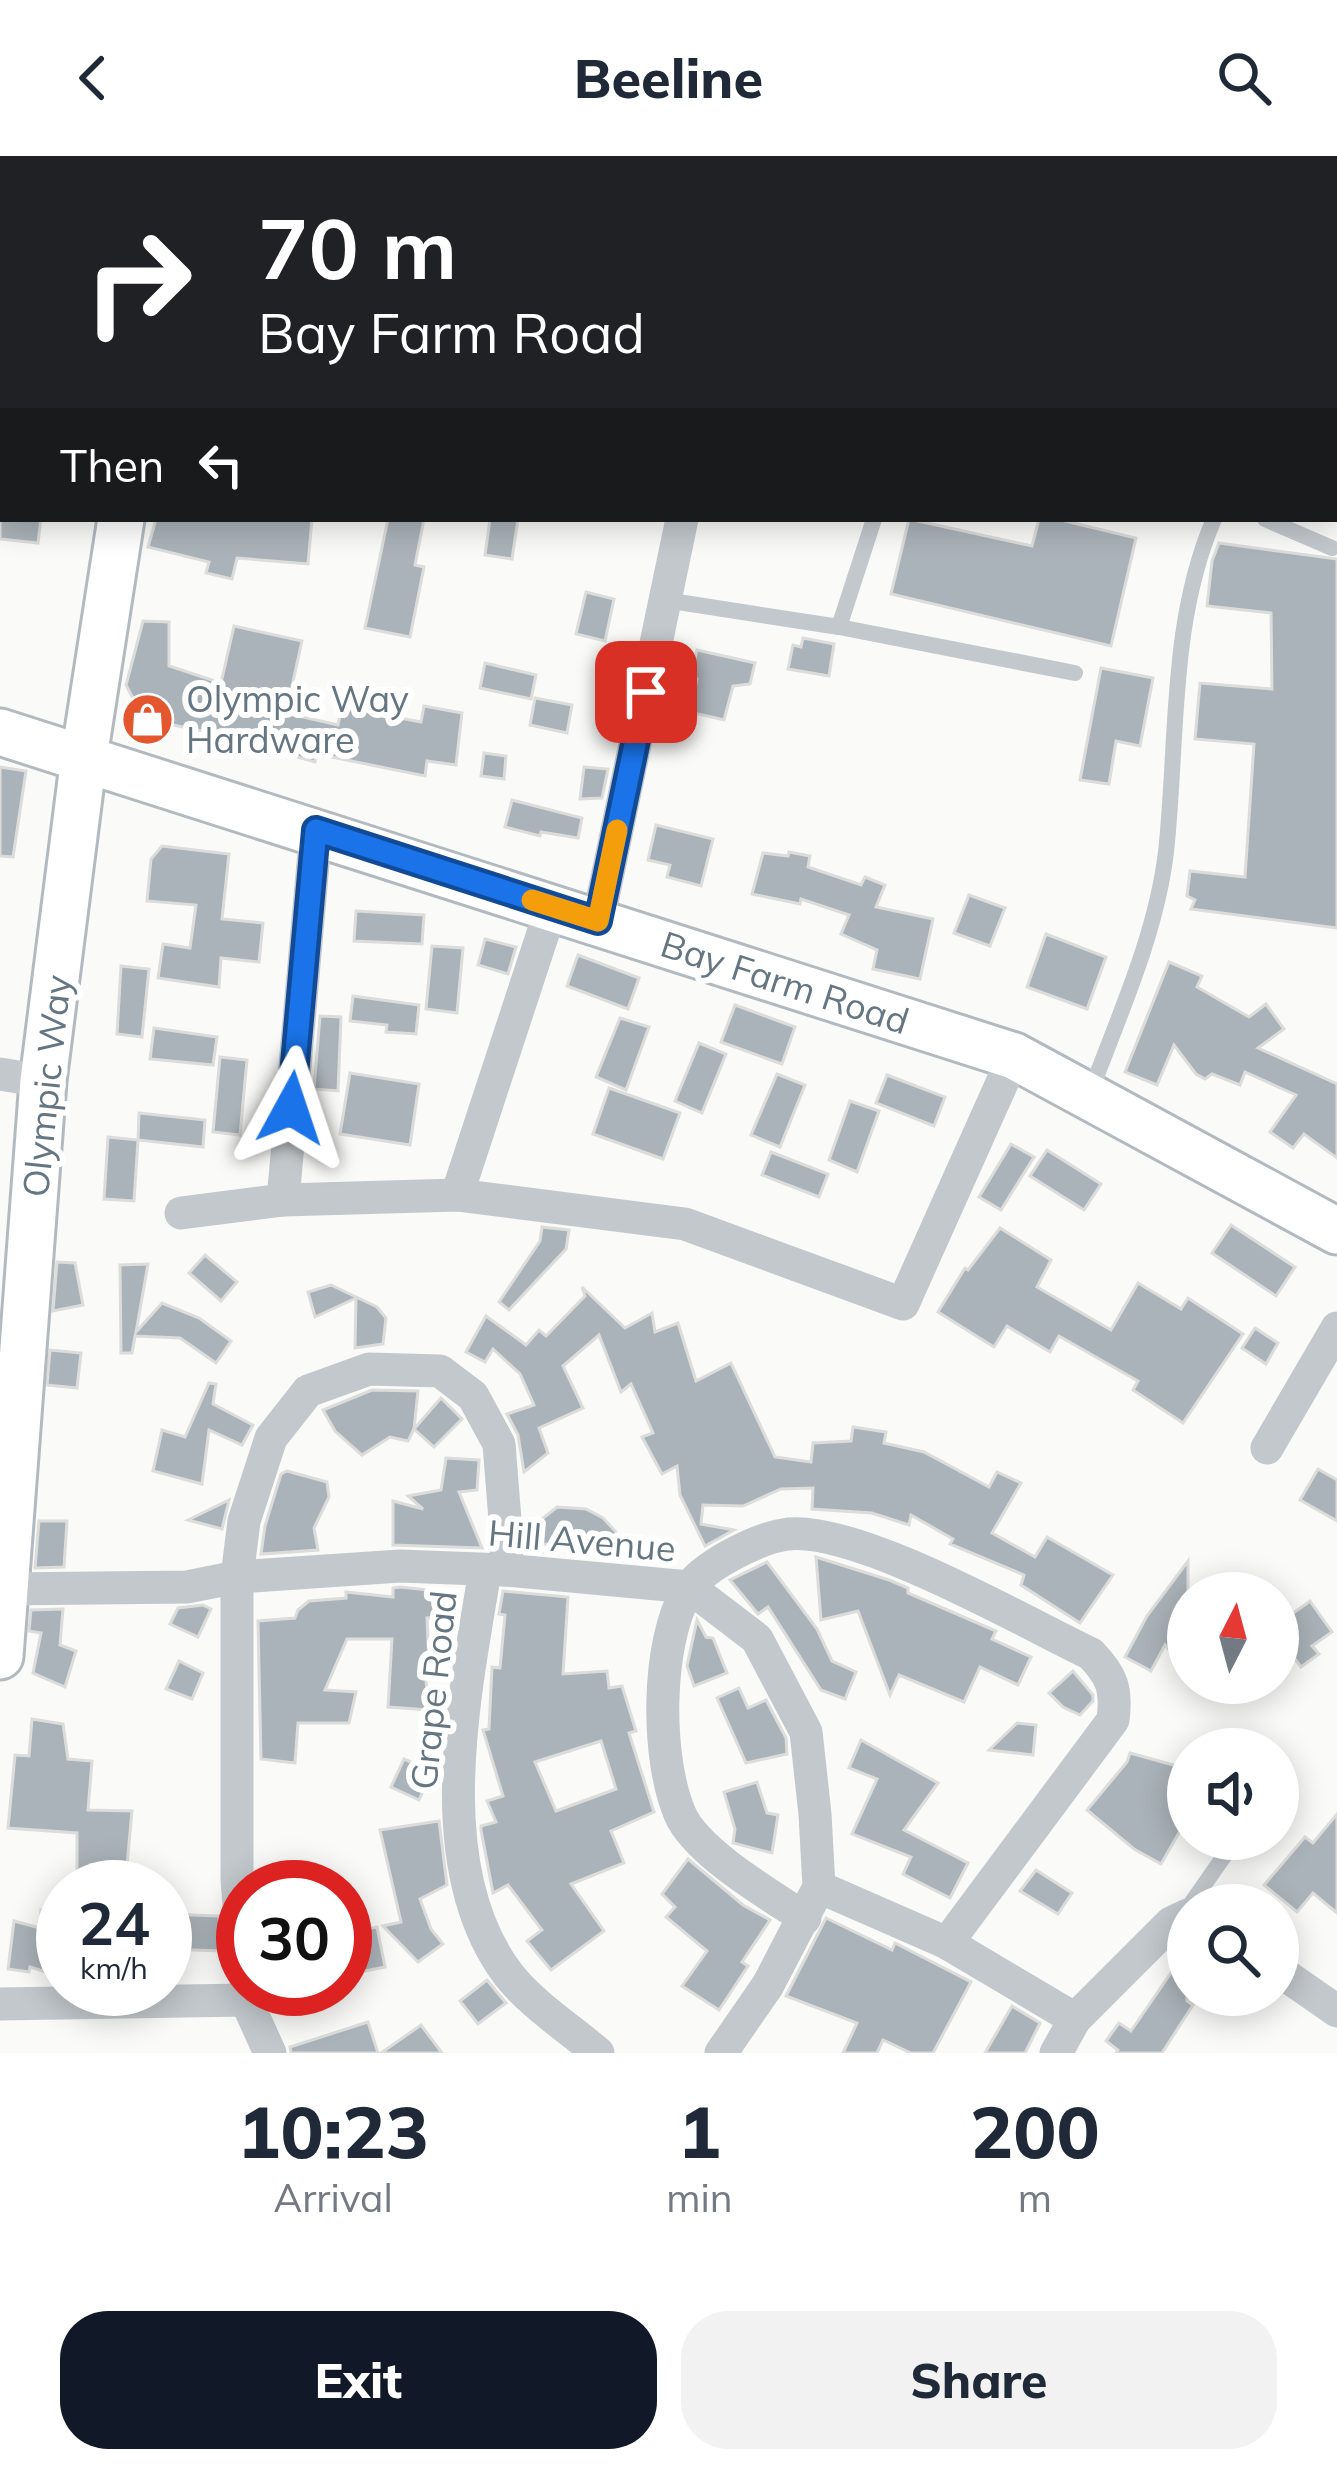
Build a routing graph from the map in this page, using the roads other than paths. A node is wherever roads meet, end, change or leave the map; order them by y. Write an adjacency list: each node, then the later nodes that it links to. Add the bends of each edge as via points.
1 (121, 522): 11 (street, Olympic Way)
2 (681, 522): 7 (street)
3 (873, 522): 8 (lane)
4 (1213, 522): 17 (lane, via 1183,648 1155,916)
5 (1272, 522): 6 (lane)
6 (1332, 548)
7 (665, 601): 8 (lane); 14 (street)
8 (839, 627): 9 (lane)
9 (1075, 673)
10 (0, 732): 11 (street, Bay Farm Road)
11 (84, 757): 12 (street, Bay Farm Road); 16 (street, Olympic Way)
12 (316, 830): 13 (street, Bay Farm Road); 19 (street)
13 (552, 906): 14 (street, Bay Farm Road); 18 (street)
14 (598, 921): 15 (street, Bay Farm Road)
15 (1014, 1056): 17 (street, Bay Farm Road); 18 (street, via 903,1304 685,1224)
16 (21, 1077): 27 (street, Olympic Way)
17 (1088, 1097): 21 (street, Bay Farm Road)
18 (457, 1195): 19 (street)
19 (283, 1201): 20 (street)
20 (181, 1213)
21 (1337, 1232)
22 (1337, 1328): 23 (street)
23 (1267, 1448)
24 (495, 1570): 25 (street, Hill Avenue, via 400,1566); 25 (street, Grape Road, via 507,1545 499,1444 473,1396 440,1371 369,1369 308,1391 271,1438 244,1521); 26 (street, Hill Avenue); 40 (street, Grape Road, via 461,1739 459,1817 475,1916 509,1976)
25 (237, 1577): 27 (street, Hill Avenue, via 187,1588); 29 (street, Grape Road)
26 (688, 1587): 30 (street, Hill Avenue, via 757,1639 806,1732); 30 (street, via 668,1634 663,1744 681,1816 730,1869); 32 (street, via 738,1549 788,1534 834,1538 1091,1654 1112,1676 1114,1720)
27 (4, 1589): 28 (street, Olympic Way)
28 (0, 1656)
29 (237, 1860)
30 (812, 1903): 32 (street); 41 (street)
31 (1167, 1930): 38 (street)
32 (947, 1943): 38 (street)
33 (1299, 1985): 36 (street)
34 (216, 1995): 35 (street)
35 (0, 2004)
36 (1337, 2012)
37 (255, 2016): 39 (street)
38 (1075, 2019): 42 (street)
39 (270, 2053)
40 (598, 2053)
41 (722, 2053)
42 (1056, 2053)

